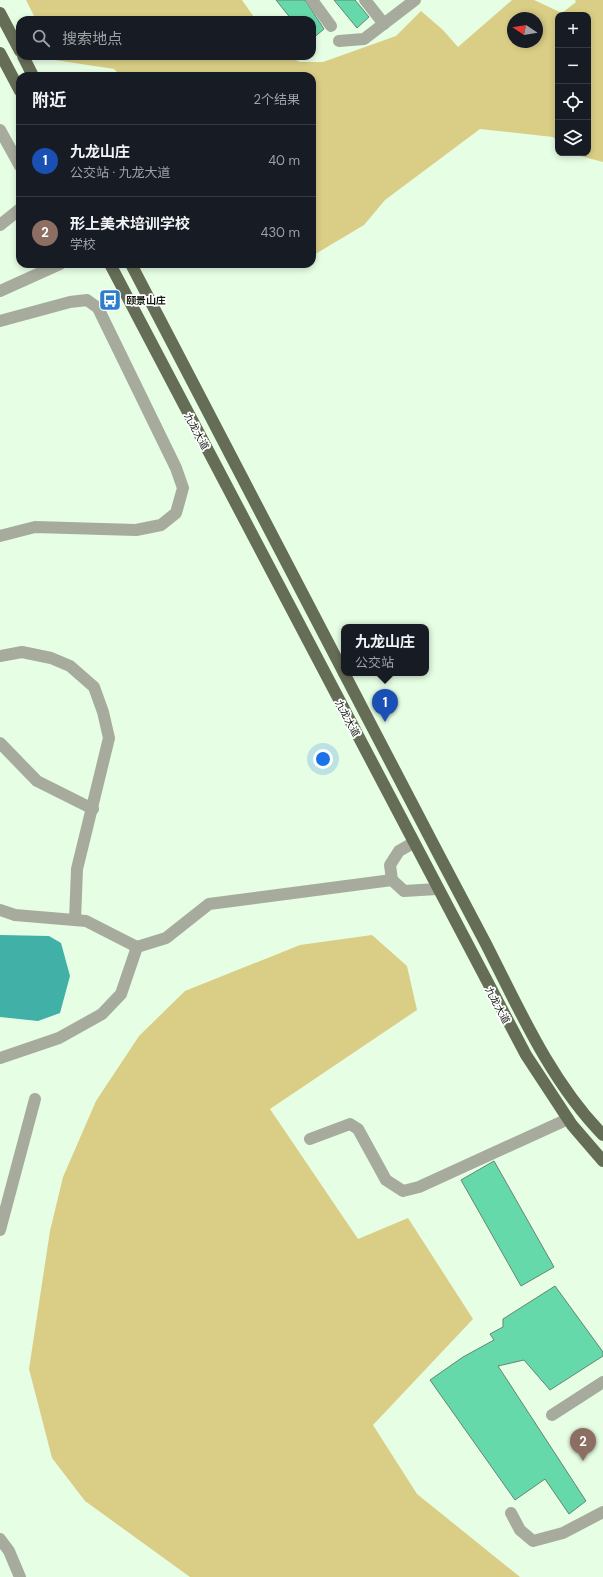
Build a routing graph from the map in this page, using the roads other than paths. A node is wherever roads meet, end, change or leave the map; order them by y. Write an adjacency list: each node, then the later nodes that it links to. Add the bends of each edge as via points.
1 (312, 0): 6 (street)
2 (365, 0): 5 (street)
3 (415, 0): 5 (street)
4 (0, 13): 8 (main road)
5 (384, 24): 7 (street, via 364,39)
6 (332, 26)
7 (339, 41)
8 (16, 43)
9 (0, 53): 12 (main road)
10 (25, 60): 11 (main road)
11 (31, 72)
12 (16, 83)
13 (0, 130): 14 (street)
14 (16, 159)
15 (16, 212): 16 (street)
16 (0, 225)
17 (51, 268): 20 (street)
18 (112, 268): 28 (main road, 九龙大道)
19 (133, 268): 24 (main road, 九龙大道)
20 (0, 291)
21 (0, 321): 22 (street, via 70,302 87,300 98,308 176,468 183,488 176,513 161,525 136,530 35,527)
22 (0, 536)
23 (0, 656): 27 (street, via 22,652 51,658 70,666 94,688 109,738)
24 (341, 667)
25 (346, 676): 29 (main road, 九龙大道)
26 (0, 743): 27 (street, via 37,781)
27 (93, 809): 34 (street, via 77,869)
28 (413, 843): 30 (main road, 九龙大道); 31 (street, via 399,851 390,864)
29 (438, 853): 30 (main road); 39 (main road, 九龙大道, via 544,1053 580,1108)
30 (423, 862): 32 (main road, 九龙大道)
31 (392, 880): 32 (street, via 404,891); 35 (street, via 209,904 166,938)
32 (437, 888): 38 (main road, 九龙大道, via 526,1055)
33 (0, 910): 34 (street, via 15,916)
34 (75, 920): 35 (street, via 86,921)
35 (136, 947): 36 (street, via 121,994 102,1014 59,1038)
36 (1, 1059)
37 (35, 1099): 42 (street)
38 (568, 1119): 40 (street, via 419,1187 404,1191 386,1180 358,1129 350,1124); 41 (main road, 九龙大道)
39 (603, 1134)
40 (310, 1139)
41 (603, 1161)
42 (0, 1230)
43 (603, 1382): 44 (street)
44 (552, 1415)
45 (603, 1512): 46 (street, via 563,1533 533,1541 520,1530)
46 (511, 1513)
47 (0, 1539): 48 (street, via 9,1551)
48 (20, 1577)

